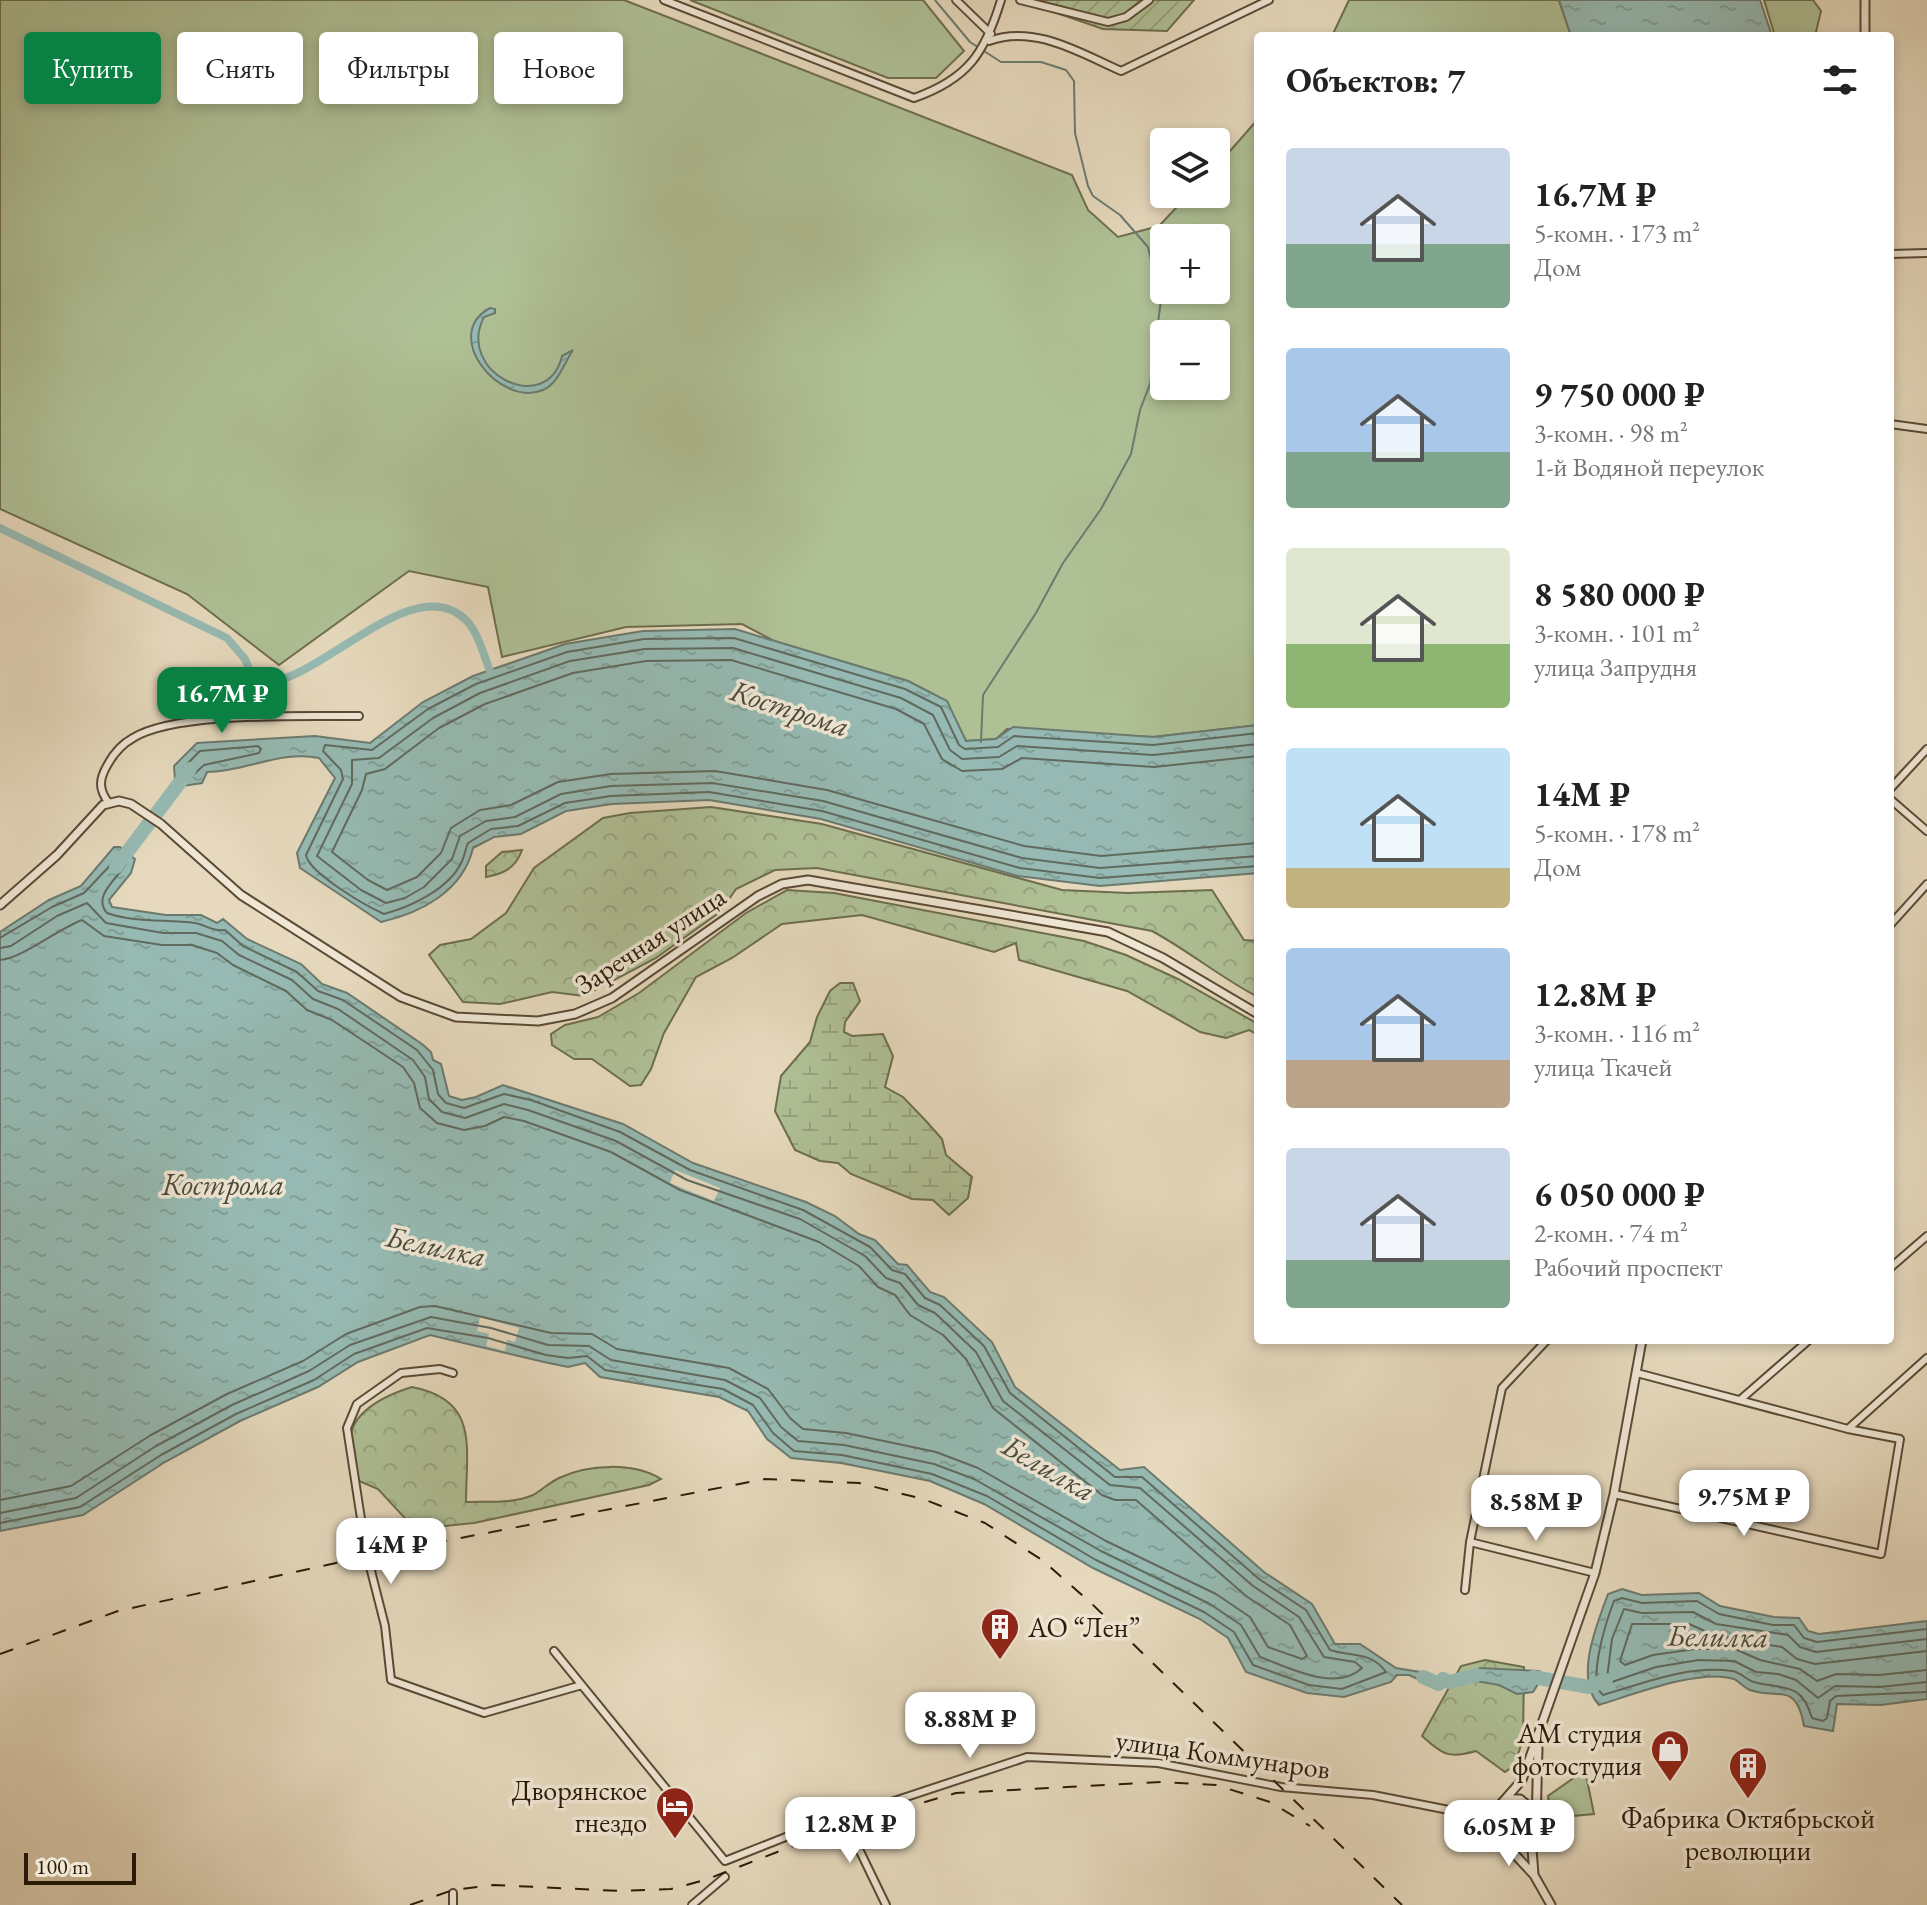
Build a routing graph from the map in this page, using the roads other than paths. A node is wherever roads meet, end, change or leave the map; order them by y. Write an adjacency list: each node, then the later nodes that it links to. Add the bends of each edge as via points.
1 (664, 0): 9 (street, via 914,98 945,87)
2 (956, 0): 9 (street)
3 (1001, 0): 9 (street)
4 (1020, 0): 5 (street, via 1108,22 1126,17)
5 (1149, 0)
6 (1269, 0): 9 (street, via 1121,71 1055,42 1023,35)
7 (1865, 0): 8 (street)
8 (1865, 32)
9 (990, 38)
10 (1927, 253): 11 (street)
11 (1894, 254)
12 (1894, 425): 13 (street)
13 (1927, 429)
14 (359, 716): 18 (street, via 198,721 142,733 116,752 106,767 100,782)
15 (1927, 749): 16 (street)
16 (1894, 785)
17 (1894, 802): 19 (street)
18 (109, 803): 21 (street); 23 (street, Заречная улица, via 119,801 144,811 241,895 401,997 456,1017 538,1021 575,1014 612,998 758,896 782,884 808,880 1108,932)
19 (1927, 831)
20 (1927, 884): 22 (street)
21 (0, 905)
22 (1894, 921)
23 (1254, 1012)
24 (1927, 1236): 25 (street)
25 (1894, 1265)
26 (1543, 1344): 35 (street, via 1502,1388)
27 (1641, 1344): 31 (street)
28 (1804, 1344): 32 (street)
29 (1927, 1358): 33 (street)
30 (453, 1373): 39 (street, via 401,1373 357,1404 347,1428 391,1680 484,1713)
31 (1637, 1373): 32 (street); 34 (street)
32 (1740, 1400): 33 (street)
33 (1848, 1429): 34 (street, via 1900,1439 1881,1554)
34 (1614, 1494): 36 (street)
35 (1470, 1542): 36 (street); 37 (street)
36 (1595, 1573): 40 (street)
37 (1465, 1590)
38 (554, 1651): 39 (street, улица Коммунаров)
39 (582, 1685): 44 (street, улица Коммунаров, via 725,1861)
40 (1539, 1738): 41 (street); 43 (street)
41 (1508, 1799): 42 (street); 43 (street, via 1520,1799)
42 (1496, 1806): 45 (street); 46 (street)
43 (1534, 1811): 47 (street)
44 (849, 1812): 45 (street, улица Коммунаров, via 1027,1757 1158,1763); 54 (street, via 856,1843)
45 (1474, 1815): 46 (street)
46 (1493, 1831): 48 (street)
47 (1532, 1834): 48 (street, via 1518,1843); 49 (street)
48 (1505, 1842): 49 (street)
49 (1534, 1875): 55 (street)
50 (725, 1877): 53 (street)
51 (453, 1893): 52 (street)
52 (453, 1905)
53 (692, 1905)
54 (886, 1905)
55 (1551, 1905)

